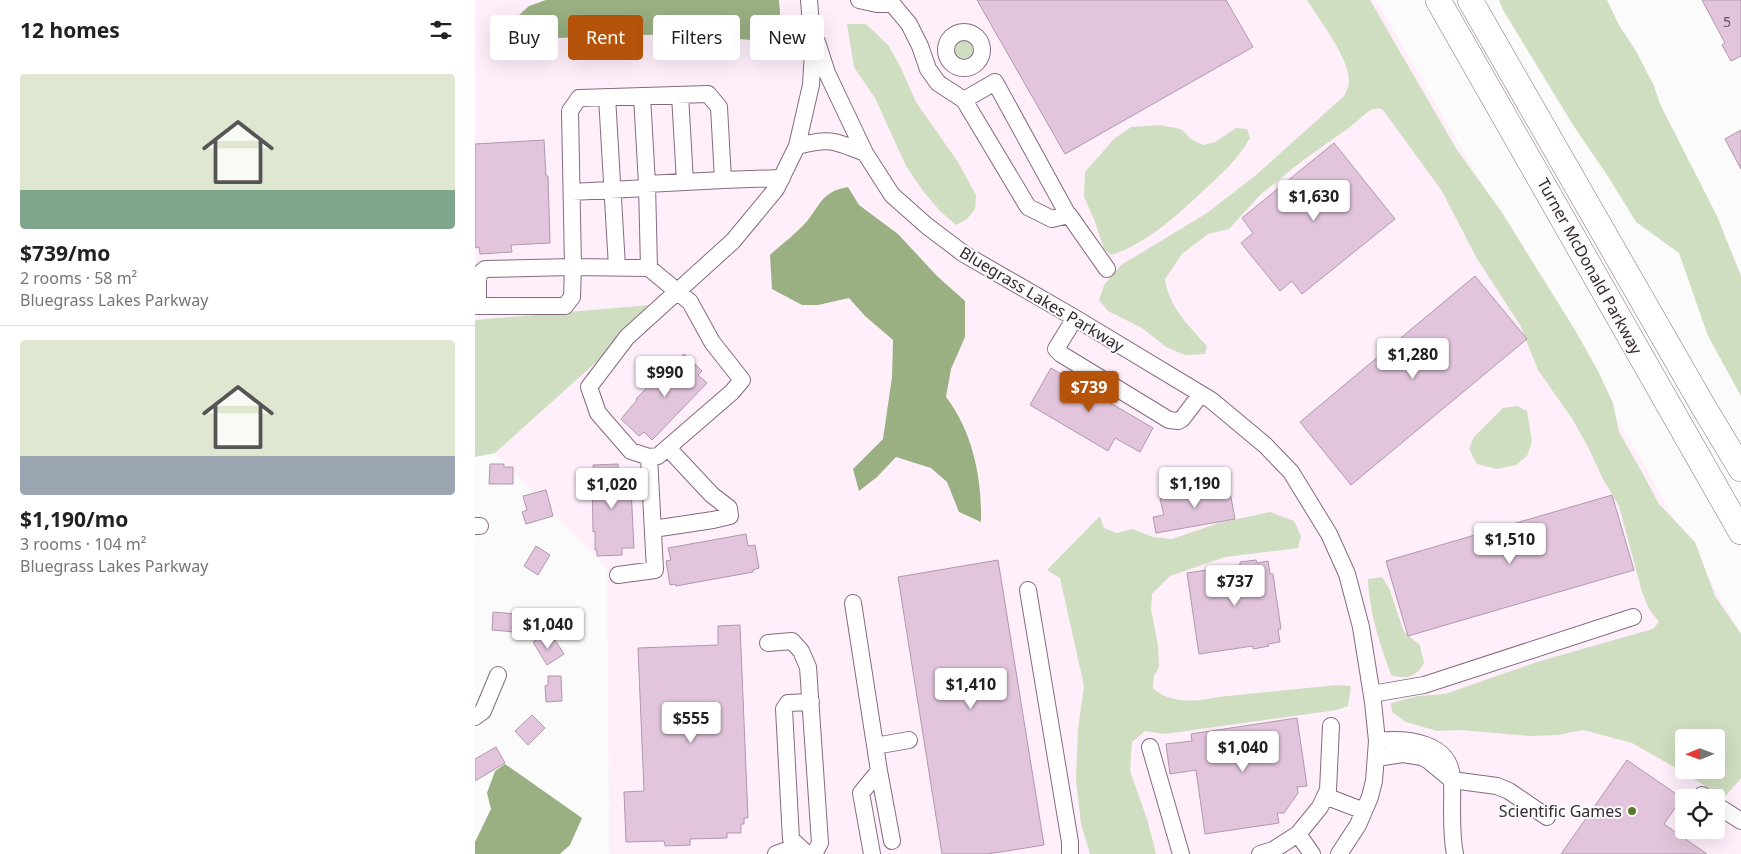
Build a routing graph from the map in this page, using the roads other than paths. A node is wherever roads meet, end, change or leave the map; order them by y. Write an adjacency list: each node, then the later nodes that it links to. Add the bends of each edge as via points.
1 (809, 0): 7 (street, Bluegrass Lakes Parkway)
2 (859, 0): 6 (street, via 877,4)
3 (1427, 0): 20 (highway)
4 (1439, 0): 20 (highway, Turner McDonald Parkway)
5 (1470, 0): 38 (highway, Turner McDonald Parkway)
6 (891, 2): 12 (street, via 909,24)
7 (811, 15)
8 (813, 60): 18 (street, Bluegrass Lakes Parkway, via 811,85)
9 (823, 60): 19 (street, Bluegrass Lakes Parkway)
10 (949, 61): 11 (street, via 963,69); 11 (street, via 947,43 961,32 978,38 983,50); 12 (street)
11 (979, 62): 13 (street)
12 (928, 69): 17 (street, via 938,83)
13 (995, 82): 17 (street); 27 (street)
14 (680, 95): 15 (street); 22 (street, via 708,94 719,107); 23 (street)
15 (642, 96): 16 (street); 24 (street)
16 (607, 97): 25 (street); 26 (street, via 579,98 570,111)
17 (964, 100): 27 (street, via 1028,207 1052,220)
18 (797, 146): 19 (street, via 822,140); 21 (street, Bluegrass Lakes Parkway)
19 (865, 153): 34 (street, Bluegrass Lakes Parkway, via 892,195 927,226 964,254)
20 (1533, 165): 40 (highway, Turner McDonald Parkway)
21 (782, 178): 22 (street); 32 (street, Bluegrass Lakes Parkway, via 733,241)
22 (723, 180): 23 (street)
23 (685, 182): 24 (street)
24 (647, 186): 25 (street); 30 (street)
25 (613, 190): 26 (street); 29 (street)
26 (571, 192): 28 (street)
27 (1068, 215): 31 (street)
28 (573, 267): 29 (street); 33 (street, via 485,268 478,276); 33 (street, via 572,297 565,306)
29 (617, 268): 30 (street)
30 (649, 268): 32 (street)
31 (1107, 268)
32 (677, 292): 36 (street, via 690,302 712,342 742,380); 37 (street, Bluegrass Lakes Parkway, via 627,337 589,387 597,412 631,451)
33 (476, 306)
34 (1075, 318): 35 (street, Bluegrass Lakes Parkway); 35 (street, via 1056,349 1169,420 1179,421)
35 (1201, 394): 47 (street, Bluegrass Lakes Parkway, via 1265,444 1291,472 1329,534 1353,594)
36 (668, 448): 37 (street, via 658,456); 39 (street, via 712,495 729,508 730,516)
37 (649, 457): 39 (street)
38 (1741, 469)
39 (653, 529): 41 (street, via 655,570)
40 (1741, 532)
41 (617, 575)
42 (1028, 590): 70 (street)
43 (853, 603): 53 (street)
44 (1633, 617): 47 (street, via 1424,685)
45 (768, 643): 48 (street, via 791,641 801,651 808,668)
46 (498, 675): 49 (street, via 483,711)
47 (1372, 694): 52 (street, Bluegrass Lakes Parkway)
48 (811, 702): 65 (street, via 788,703 784,709 791,839); 68 (street, via 820,843)
49 (475, 717)
50 (1331, 726): 58 (street)
51 (909, 740): 53 (street)
52 (1377, 741): 55 (street, Bluegrass Lakes Parkway); 57 (street, via 1395,739 1436,749 1445,759)
53 (875, 746): 56 (street)
54 (1150, 747): 71 (street)
55 (1377, 758): 57 (street, via 1403,754 1422,757); 59 (street, Bluegrass Lakes Parkway, via 1374,781)
56 (879, 771): 64 (street); 69 (street, via 861,793)
57 (1453, 780): 61 (street, via 1497,786); 74 (street, via 1452,840)
58 (1325, 796): 59 (street); 63 (street)
59 (1364, 811): 66 (street, Bluegrass Lakes Parkway)
60 (1725, 811): 62 (street)
61 (1547, 817)
62 (1741, 821)
63 (1298, 834): 72 (street, via 1273,850); 73 (street)
64 (892, 841)
65 (802, 850): 67 (street)
66 (1347, 851)
67 (776, 854)
68 (814, 854)
69 (872, 854)
70 (1070, 854)
71 (1181, 854)
72 (1260, 854)
73 (1312, 854)
74 (1455, 854)

